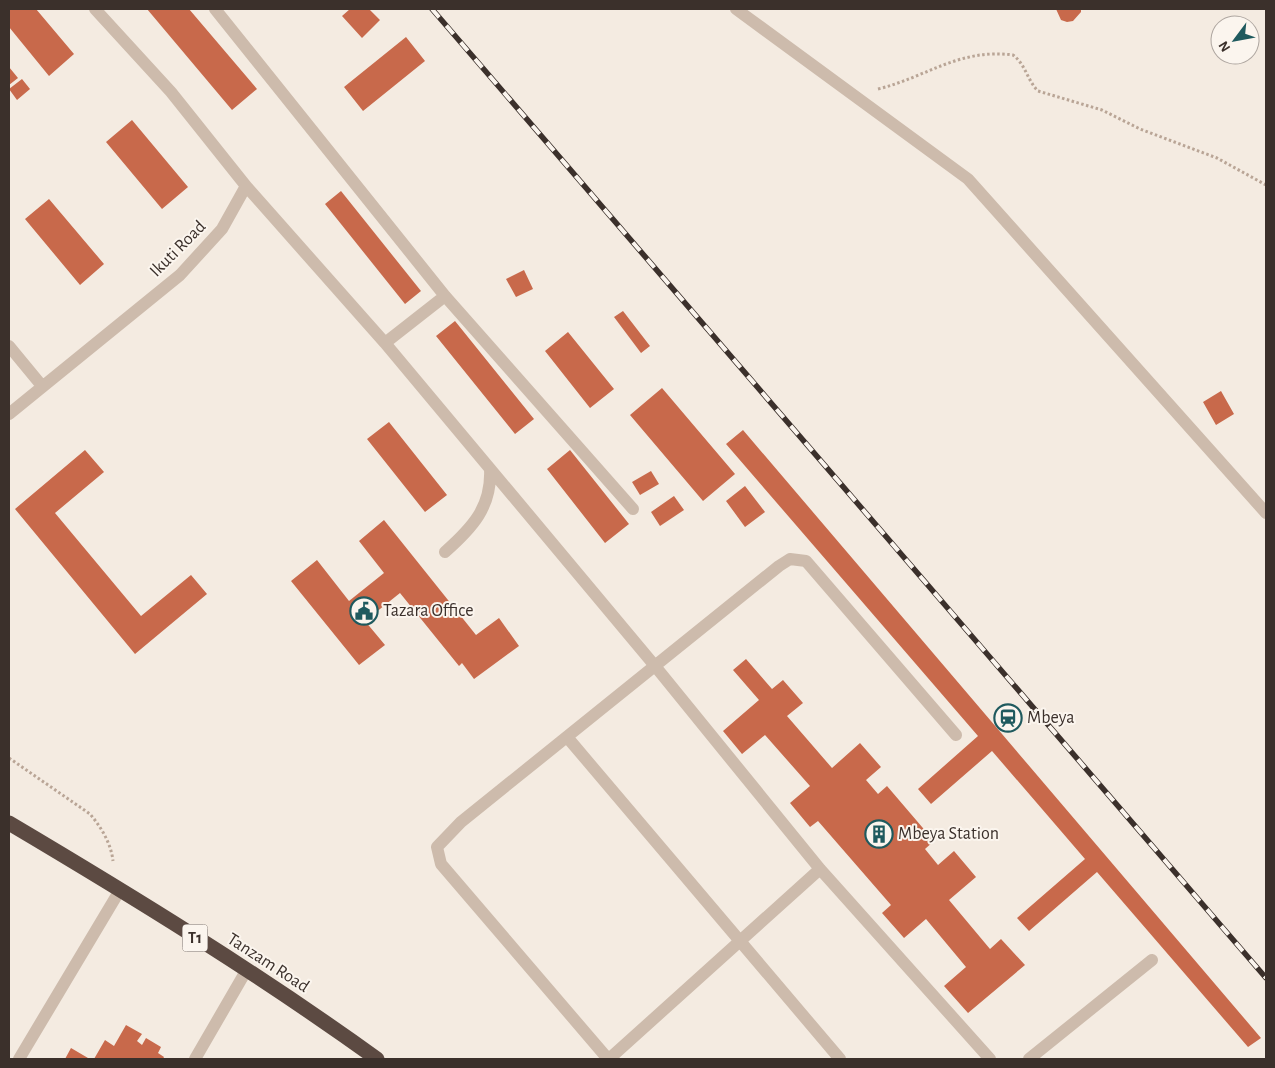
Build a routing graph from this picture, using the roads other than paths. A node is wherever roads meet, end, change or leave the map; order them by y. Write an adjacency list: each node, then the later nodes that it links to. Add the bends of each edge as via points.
1 (95, 9): 4 (street, via 171,92)
2 (215, 9): 5 (street)
3 (736, 9): 12 (street, via 968,179)
4 (246, 186): 6 (street); 8 (street, Ikuti Road, via 222,229 186,269)
5 (445, 296): 6 (street); 11 (street)
6 (385, 344): 10 (street)
7 (9, 346): 8 (street)
8 (42, 386): 9 (street, Ikuti Road)
9 (9, 414)
10 (490, 468): 13 (street, via 490,494 484,507 460,539); 14 (street)
11 (632, 509)
12 (1266, 513)
13 (445, 552)
14 (655, 666): 15 (street, via 779,566 790,560 806,561); 16 (street); 18 (street)
15 (956, 735)
16 (567, 737): 20 (street); 26 (street, via 461,822 437,848 441,864 453,879)
17 (9, 823): 19 (highway, Tanzam Road / T1)
18 (820, 869): 20 (street); 28 (street)
19 (117, 888): 22 (highway, Tanzam Road / T1); 23 (street)
20 (739, 941): 26 (street); 27 (street)
21 (1152, 960): 29 (street)
22 (246, 971): 24 (street); 25 (highway, Tanzam Road / T1)
23 (19, 1059)
24 (195, 1059)
25 (377, 1059)
26 (608, 1059)
27 (840, 1059)
28 (990, 1059)
29 (1029, 1059)

